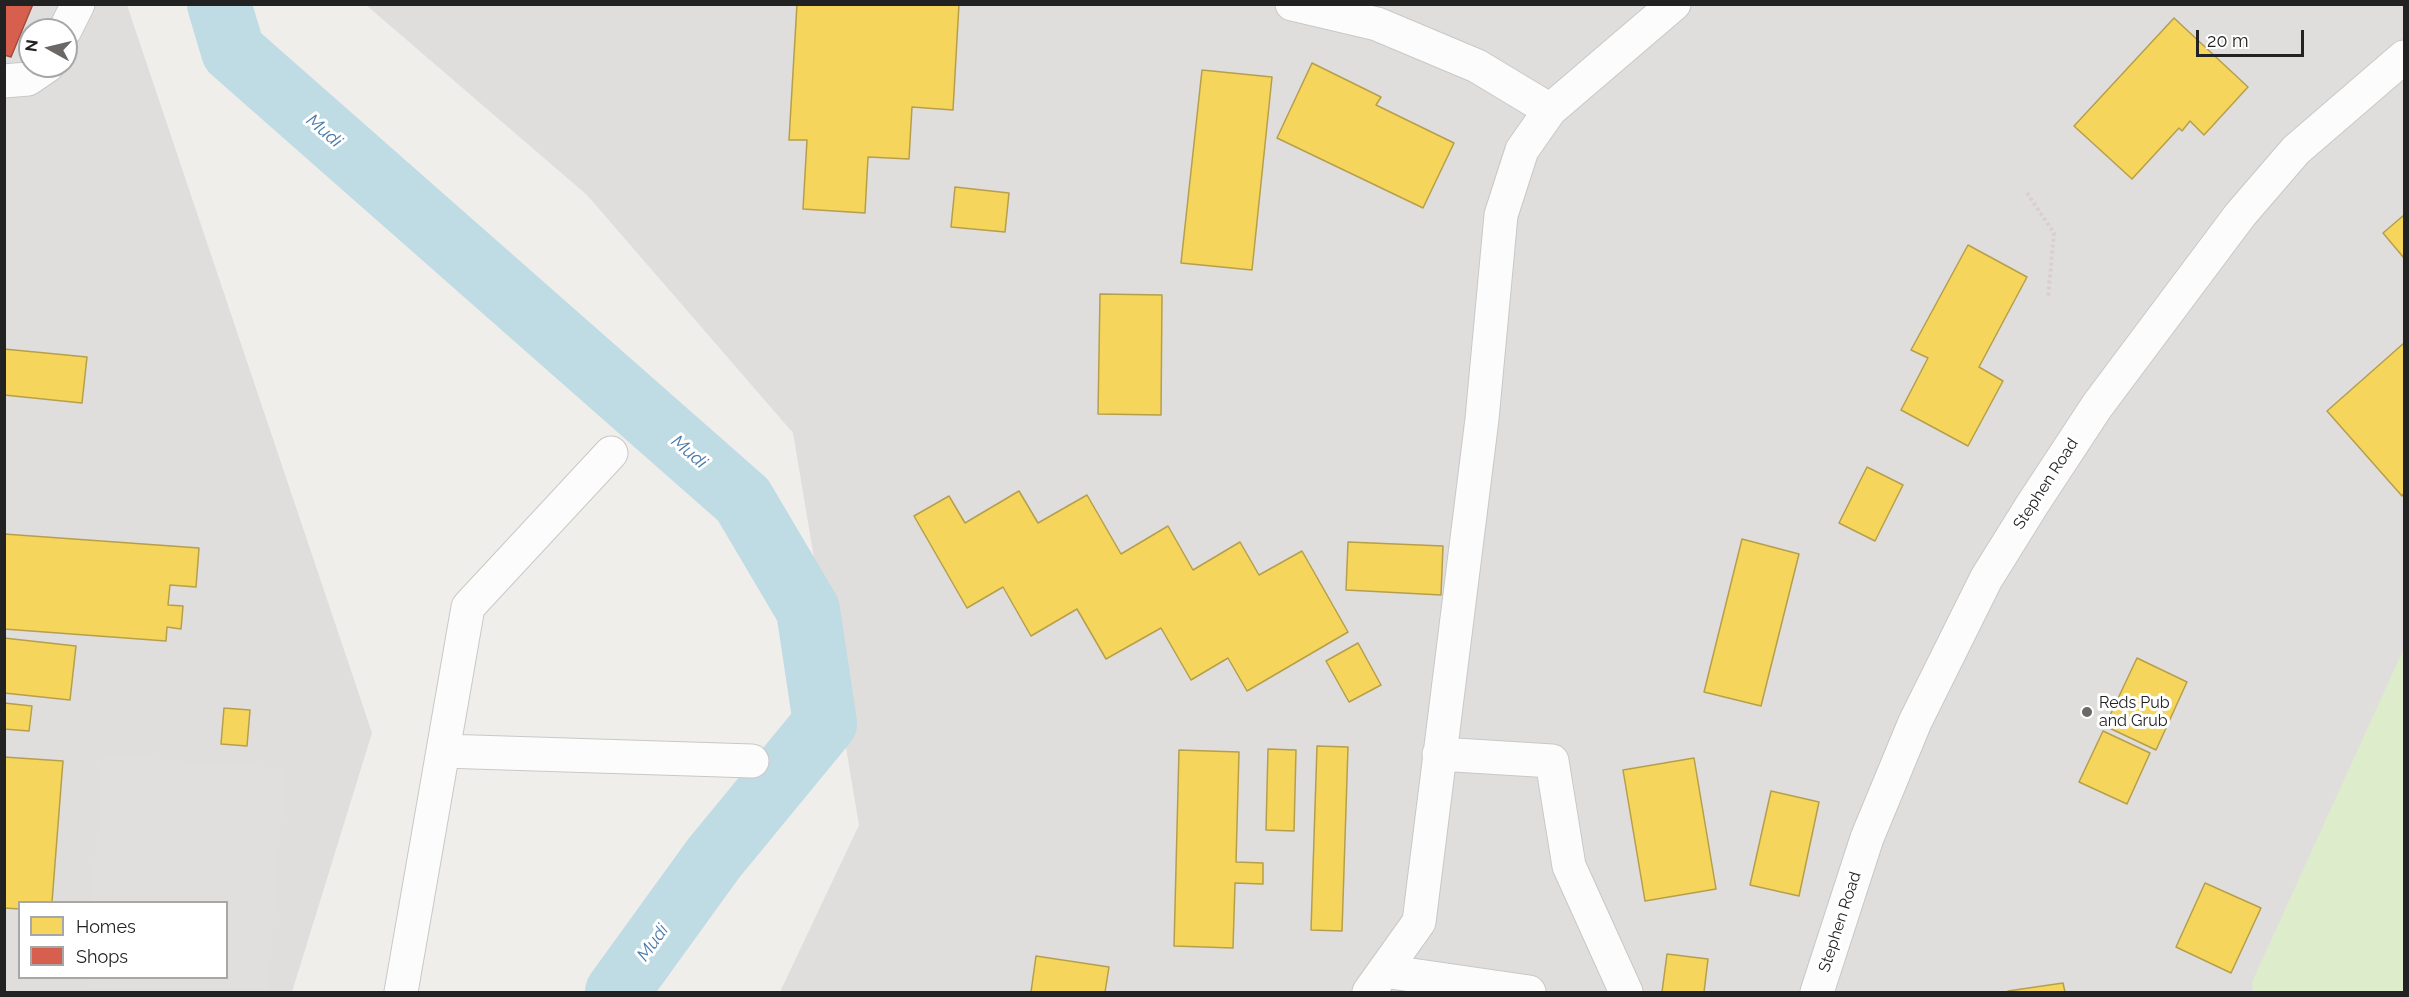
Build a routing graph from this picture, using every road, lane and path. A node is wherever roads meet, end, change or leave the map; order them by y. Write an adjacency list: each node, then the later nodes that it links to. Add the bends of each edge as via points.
1 (78, 4): 4 (street)
2 (1292, 4): 8 (street, via 1377,24 1477,66)
3 (1674, 4): 8 (street)
4 (71, 18)
5 (2404, 57): 19 (street, Stephen Road, via 2296,150 2240,215 2097,406 2032,505 1986,579 1915,722 1868,838)
6 (29, 78): 7 (street)
7 (4, 81)
8 (1551, 110): 13 (street, via 1522,150 1500,215 1482,419)
9 (2027, 192): 10 (path, via 2054,233)
10 (2048, 298)
11 (611, 453): 12 (street, via 468,607)
12 (442, 751): 14 (street); 16 (street)
13 (1439, 754): 15 (street, via 1419,922); 18 (street, via 1552,761 1569,866)
14 (752, 761)
15 (1376, 982): 17 (street)
16 (401, 993)
17 (1529, 993)
18 (1626, 993)
19 (1816, 993)

